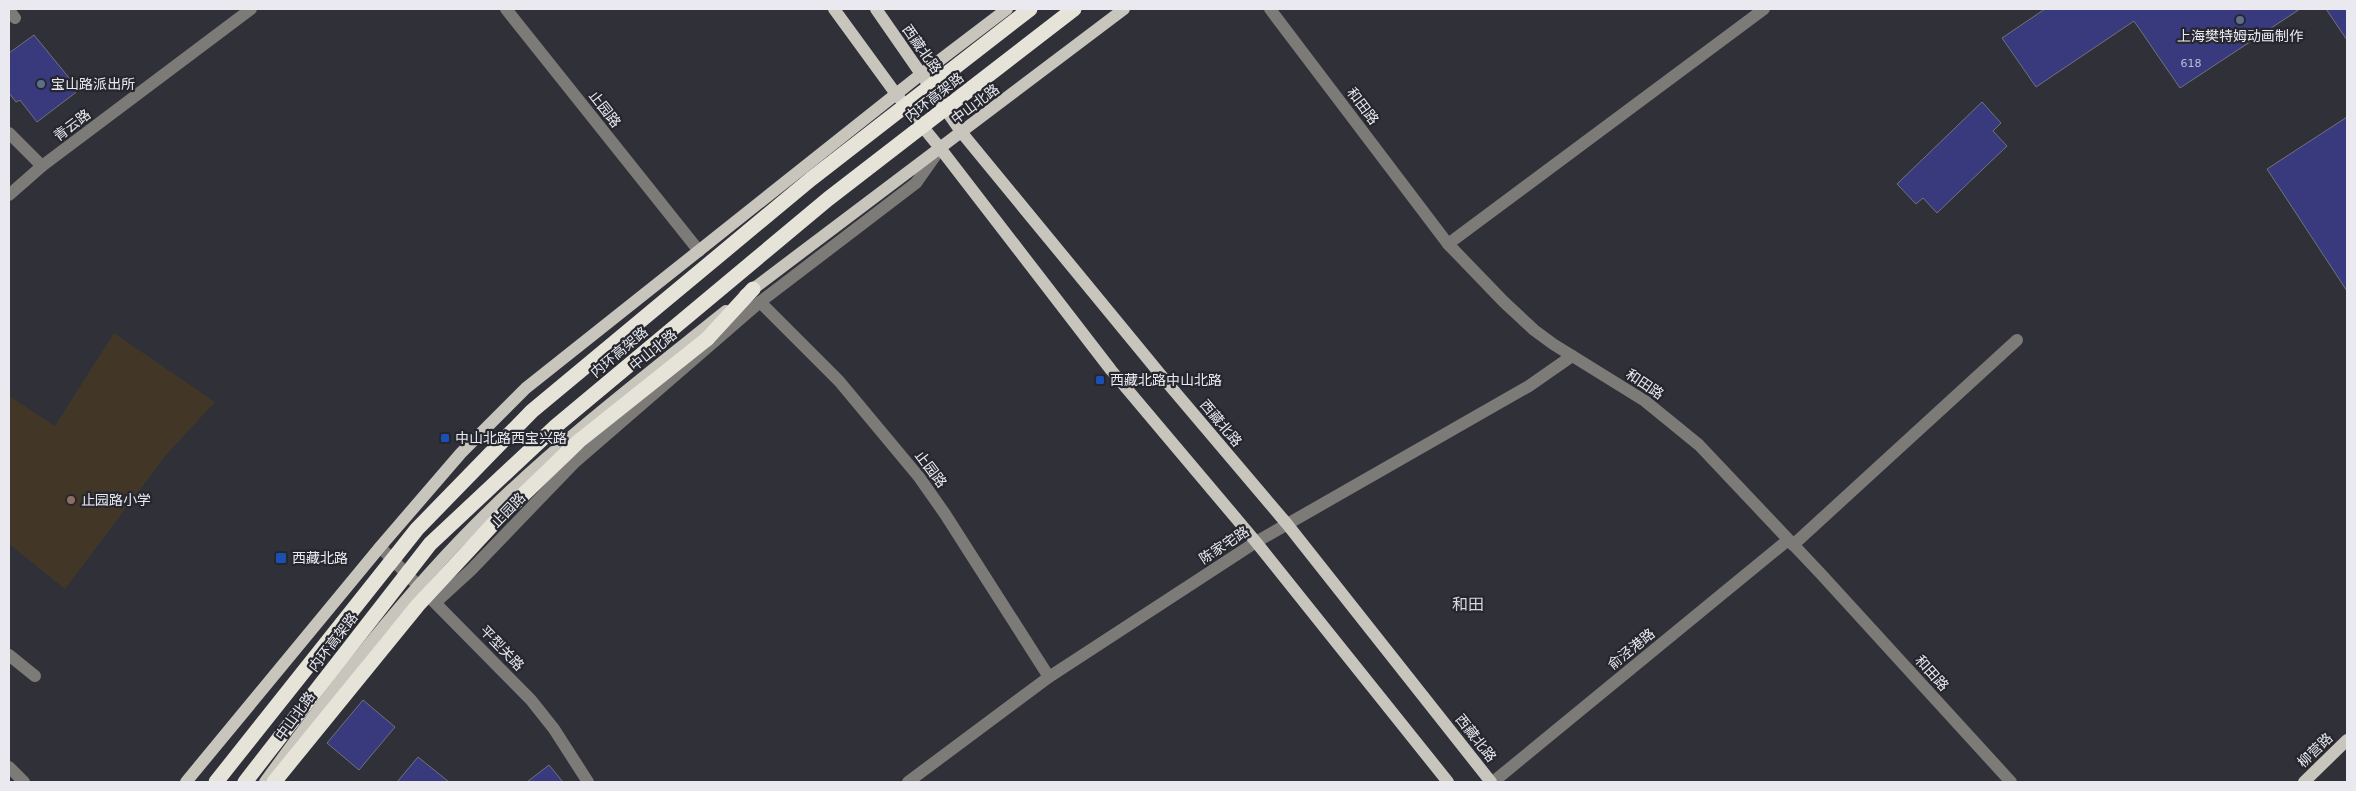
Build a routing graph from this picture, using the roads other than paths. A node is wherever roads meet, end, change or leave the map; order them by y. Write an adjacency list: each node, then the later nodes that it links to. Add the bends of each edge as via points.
1 (251, 9): 16 (street, 青云路)
2 (506, 9): 19 (street, 止园路)
3 (834, 9): 12 (main road)
4 (876, 9): 11 (main road, 西藏北路)
5 (1007, 9): 11 (main road)
6 (1030, 9): 36 (highway, 内环高架路, bridge, via 811,179 532,411 417,529)
7 (1074, 9): 37 (highway, 内环高架路, bridge, via 828,199 549,432 430,544)
8 (1124, 9): 14 (main road, 中山北路)
9 (1270, 9): 18 (street, 和田路)
10 (1764, 9): 18 (street)
11 (922, 75): 12 (main road); 14 (main road, 西藏北路)
12 (896, 94): 15 (main road); 19 (main road)
13 (9, 133): 16 (street)
14 (962, 133): 15 (main road, 中山北路); 23 (main road, 西藏北路)
15 (940, 148): 20 (main road, 中山北路); 24 (main road, via 1111,370)
16 (42, 166): 17 (street, 青云路)
17 (9, 195)
18 (1448, 244): 22 (street, 和田路, via 1528,324)
19 (699, 251): 26 (main road, via 526,388 461,453)
20 (756, 295): 27 (main road, 中山北路, via 567,439 488,512); 28 (street, 止园路, via 574,463); 31 (street, 止园路, via 839,381 920,477); 39 (highway, bridge, via 707,339 579,441 496,521 418,605)
21 (2017, 340): 25 (street, 俞泾港路)
22 (1572, 356): 23 (street, 陈家宅路, via 1529,386); 25 (street, 和田路, via 1646,401 1683,431)
23 (1287, 524): 24 (street, 陈家宅路); 43 (main road, 西藏北路)
24 (1256, 542): 31 (street, 陈家宅路); 42 (main road)
25 (1791, 542): 43 (street, 俞泾港路); 44 (street, 和田路)
26 (380, 547): 27 (street, 平型关路); 35 (main road)
27 (419, 586): 28 (street, 平型关路); 38 (main road, 中山北路, via 323,702)
28 (436, 602): 40 (street, 平型关路, via 531,700)
29 (9, 655): 30 (street)
30 (35, 676)
31 (1049, 677): 41 (street, 陈家宅路)
32 (2347, 740): 45 (main road, 柳营路)
33 (9, 767): 34 (street)
34 (24, 782)
35 (186, 782)
36 (216, 782)
37 (245, 782)
38 (264, 782)
39 (274, 782)
40 (588, 782)
41 (908, 782)
42 (1448, 782)
43 (1492, 782)
44 (2011, 782)
45 (2304, 782)

